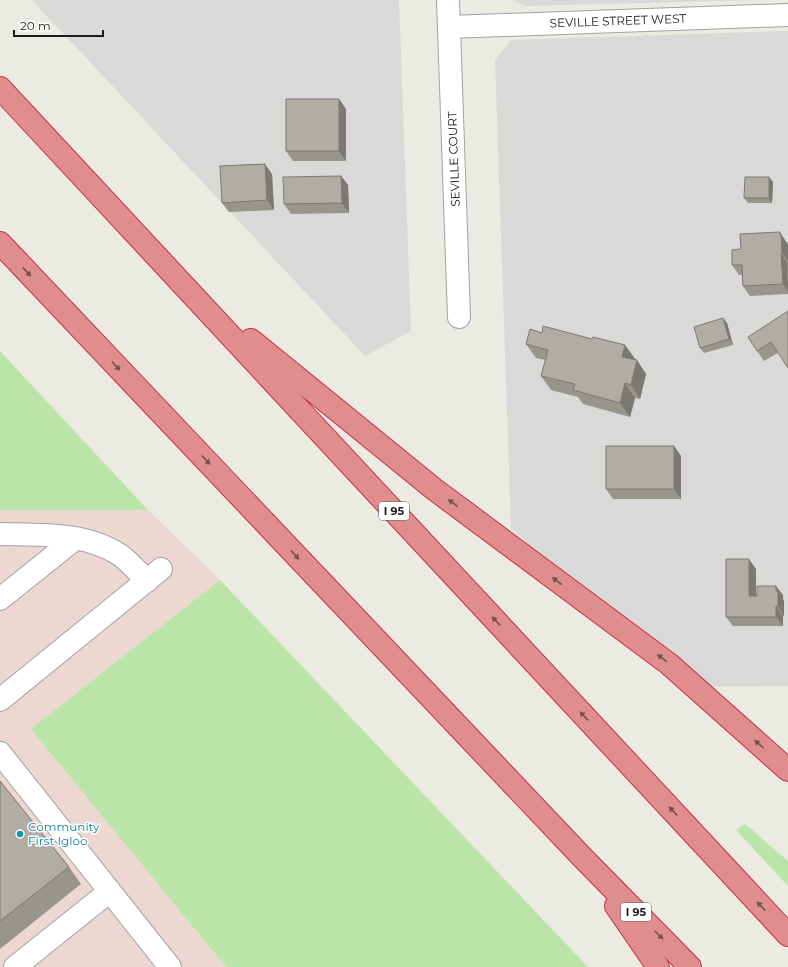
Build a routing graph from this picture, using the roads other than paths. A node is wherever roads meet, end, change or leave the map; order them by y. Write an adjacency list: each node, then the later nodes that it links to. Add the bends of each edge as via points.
1 (448, 0): 3 (street, SEVILLE COURT)
2 (788, 15): 3 (street, SEVILLE STREET WEST)
3 (449, 27): 7 (street, SEVILLE COURT)
4 (0, 88): 6 (highway, I 95)
5 (0, 243): 14 (highway, I 95, one-way to 14)
6 (189, 290): 13 (highway, one-way to 6, via 669,664 434,489); 16 (highway, I 95, one-way to 6)
7 (459, 317)
8 (0, 534): 9 (street)
9 (74, 538): 10 (street); 11 (street, via 92,542 154,575)
10 (0, 599)
11 (0, 700)
12 (0, 753): 15 (street)
13 (788, 770)
14 (582, 857): 19 (highway); 20 (highway, I 95, one-way to 20)
15 (110, 891): 17 (street); 18 (street)
16 (788, 935)
17 (15, 967)
18 (170, 967)
19 (658, 967)
20 (690, 967)

